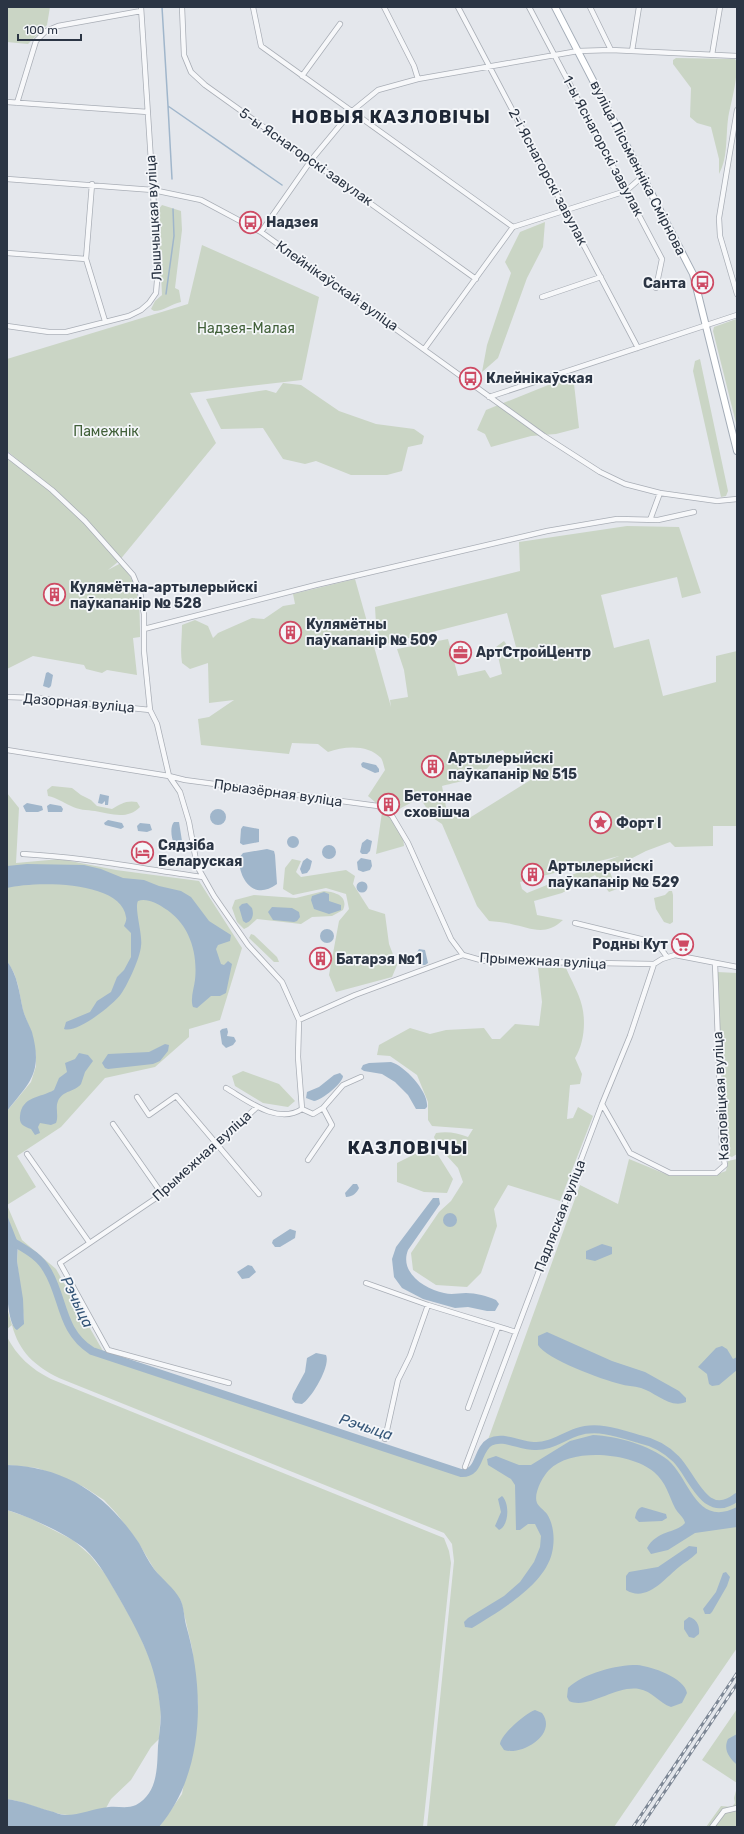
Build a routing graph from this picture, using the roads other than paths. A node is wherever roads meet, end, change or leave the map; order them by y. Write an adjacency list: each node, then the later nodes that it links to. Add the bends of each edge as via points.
1 (182, 7): 26 (street, 5-ы Яснагорскі завулак, via 184,54 191,72 205,85)
2 (253, 7): 19 (street, via 261,46)
3 (384, 7): 20 (street)
4 (458, 7): 18 (street, 2-і Яснагорскі завулак)
5 (530, 7): 15 (street, 1-ы Яснагорскі завулак)
6 (556, 7): 13 (main road, вуліца Пісьменніка Смірнова)
7 (590, 7): 12 (street)
8 (639, 7): 14 (street)
9 (720, 7): 16 (street)
10 (141, 9): 22 (street, via 46,30 36,41); 24 (street, Лышчыцкая вуліца)
11 (340, 24): 19 (street)
12 (611, 50): 13 (street); 14 (street)
13 (578, 51): 15 (street); 27 (main road, вуліца Пісьменніка Смірнова)
14 (632, 51): 16 (street)
15 (555, 55): 18 (street); 31 (street, 1-ы Яснагорскі завулак)
16 (712, 55): 17 (street)
17 (737, 56)
18 (490, 67): 20 (street); 32 (street, 2-і Яснагорскі завулак)
19 (302, 76): 25 (street)
20 (418, 79): 25 (street, via 378,90)
21 (7, 102): 22 (street)
22 (17, 103): 24 (street)
23 (737, 110): 40 (street, via 719,218 720,236)
24 (148, 112): 30 (street, Лышчыцкая вуліца)
25 (351, 112): 26 (street); 33 (street)
26 (312, 160): 34 (street); 38 (street, 5-ы Яснагорскі завулак)
27 (643, 176): 31 (street); 44 (main road, вуліца Пісьменніка Смірнова, via 693,274)
28 (7, 179): 29 (street, Клейнікаўскай вуліца)
29 (92, 184): 30 (street, Клейнікаўскай вуліца); 36 (street)
30 (153, 190): 34 (street, Клейнікаўскай вуліца, via 201,200); 43 (street, Лышчыцкая вуліца, via 158,269 156,293 141,310 129,316)
31 (626, 191): 32 (street); 39 (street, 1-ы Яснагорскі завулак, via 662,258)
32 (565, 210): 33 (street); 37 (street, 2-і Яснагорскі завулак)
33 (513, 227): 38 (street)
34 (261, 232): 46 (street, Клейнікаўскай вуліца)
35 (7, 253): 36 (street)
36 (86, 259): 43 (street)
37 (601, 277): 41 (street); 47 (street, 2-і Яснагорскі завулак)
38 (476, 279): 46 (street)
39 (656, 288)
40 (737, 294)
41 (542, 297)
42 (737, 315): 44 (street)
43 (105, 321): 45 (street, Лышчыцкая вуліца, via 66,332)
44 (706, 325): 47 (street); 49 (main road, вуліца Пісьменніка Смірнова)
45 (7, 326)
46 (424, 348): 48 (street, Клейнікаўскай вуліца)
47 (638, 348): 48 (street)
48 (489, 397): 51 (street, Клейнікаўскай вуліца, via 600,472 625,484)
49 (737, 451)
50 (7, 455): 55 (street, via 52,490 127,566 140,592)
51 (660, 494): 52 (street, Клейнікаўскай вуліца, via 717,501); 54 (street)
52 (737, 499)
53 (694, 512): 54 (street)
54 (650, 520): 55 (street, via 617,519 547,531 316,585)
55 (144, 629): 57 (street)
56 (7, 697): 57 (street, Дазорная вуліца)
57 (150, 710): 59 (street, via 157,724)
58 (7, 750): 59 (street, Прыазёрная вуліца)
59 (169, 776): 61 (street, via 180,792 189,822 197,866); 63 (street, Прыазёрная вуліца, via 378,806 392,816 408,843 451,939)
60 (23, 854): 61 (street, via 61,856 128,868)
61 (203, 877): 68 (street, via 248,946 282,982)
62 (575, 923): 64 (street, via 653,942)
63 (463, 955): 66 (street, Прымежная вуліца, via 484,961); 68 (street, Прымежная вуліца, via 356,995)
64 (667, 957): 65 (street, Прымежная вуліца, via 675,955); 66 (street, Прымежная вуліца)
65 (715, 963): 67 (street, Прымежная вуліца); 72 (street, Казловіцкая вуліца, via 722,1147 725,1165 723,1169 716,1173 670,1172 630,1153)
66 (654, 964): 72 (street, Падляская вуліца, via 630,1036)
67 (737, 967)
68 (299, 1020): 75 (street, via 298,1057)
69 (361, 1077): 74 (street, via 343,1085)
70 (226, 1088): 73 (street)
71 (137, 1097): 77 (street, via 149,1115 176,1096)
72 (602, 1104): 86 (street, Падляская вуліца)
73 (257, 1107): 75 (street, Прымежная вуліца, via 275,1114 294,1114); 77 (street, Прымежная вуліца)
74 (323, 1108): 75 (street, Прымежная вуліца, via 314,1114); 79 (street, via 332,1125)
75 (302, 1109)
76 (114, 1124): 80 (street)
77 (217, 1145): 80 (street, Прымежная вуліца); 81 (street)
78 (27, 1154): 82 (street)
79 (308, 1160)
80 (162, 1194): 82 (street, Прымежная вуліца)
81 (259, 1194)
82 (89, 1242): 87 (street, Прымежная вуліца, via 60,1263 108,1350)
83 (366, 1283): 84 (street)
84 (428, 1305): 85 (street); 89 (street, via 410,1356 398,1380)
85 (498, 1327): 86 (street); 88 (street)
86 (516, 1332): 90 (street, Падляская вуліца)
87 (229, 1383)
88 (468, 1408)
89 (385, 1439)
90 (465, 1467)
91 (737, 1808): 92 (street, via 724,1811)
92 (712, 1827)

